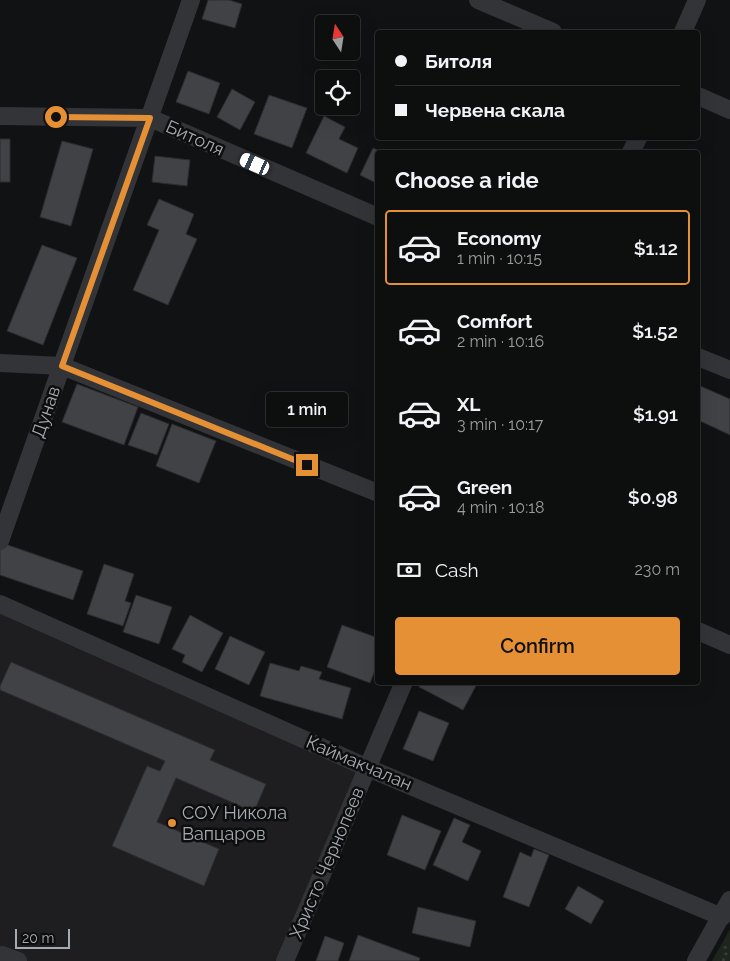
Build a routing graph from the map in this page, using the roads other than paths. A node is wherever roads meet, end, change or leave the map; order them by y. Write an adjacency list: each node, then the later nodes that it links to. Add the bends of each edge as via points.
1 (191, 0): 9 (street, Дунав)
2 (478, 0): 4 (street)
3 (696, 0): 5 (street)
4 (548, 30)
5 (684, 30)
6 (700, 97): 7 (street)
7 (730, 110)
8 (0, 116): 9 (street, Битоля)
9 (150, 118): 10 (street, Битоля); 13 (street, Дунав)
10 (375, 216)
11 (700, 358): 14 (street)
12 (0, 363): 13 (street)
13 (62, 366): 15 (street); 16 (street, Дунав)
14 (730, 370)
15 (375, 492)
16 (0, 541)
17 (0, 604): 21 (street, Каймакчалан)
18 (700, 632): 19 (street)
19 (730, 645)
20 (403, 685): 21 (street, Христо Чернопеев)
21 (368, 768): 23 (street, Каймакчалан); 26 (street, Христо Чернопеев)
22 (730, 900): 23 (street)
23 (722, 917): 27 (street)
24 (0, 956): 25 (street)
25 (18, 961)
26 (285, 961)
27 (696, 961)

